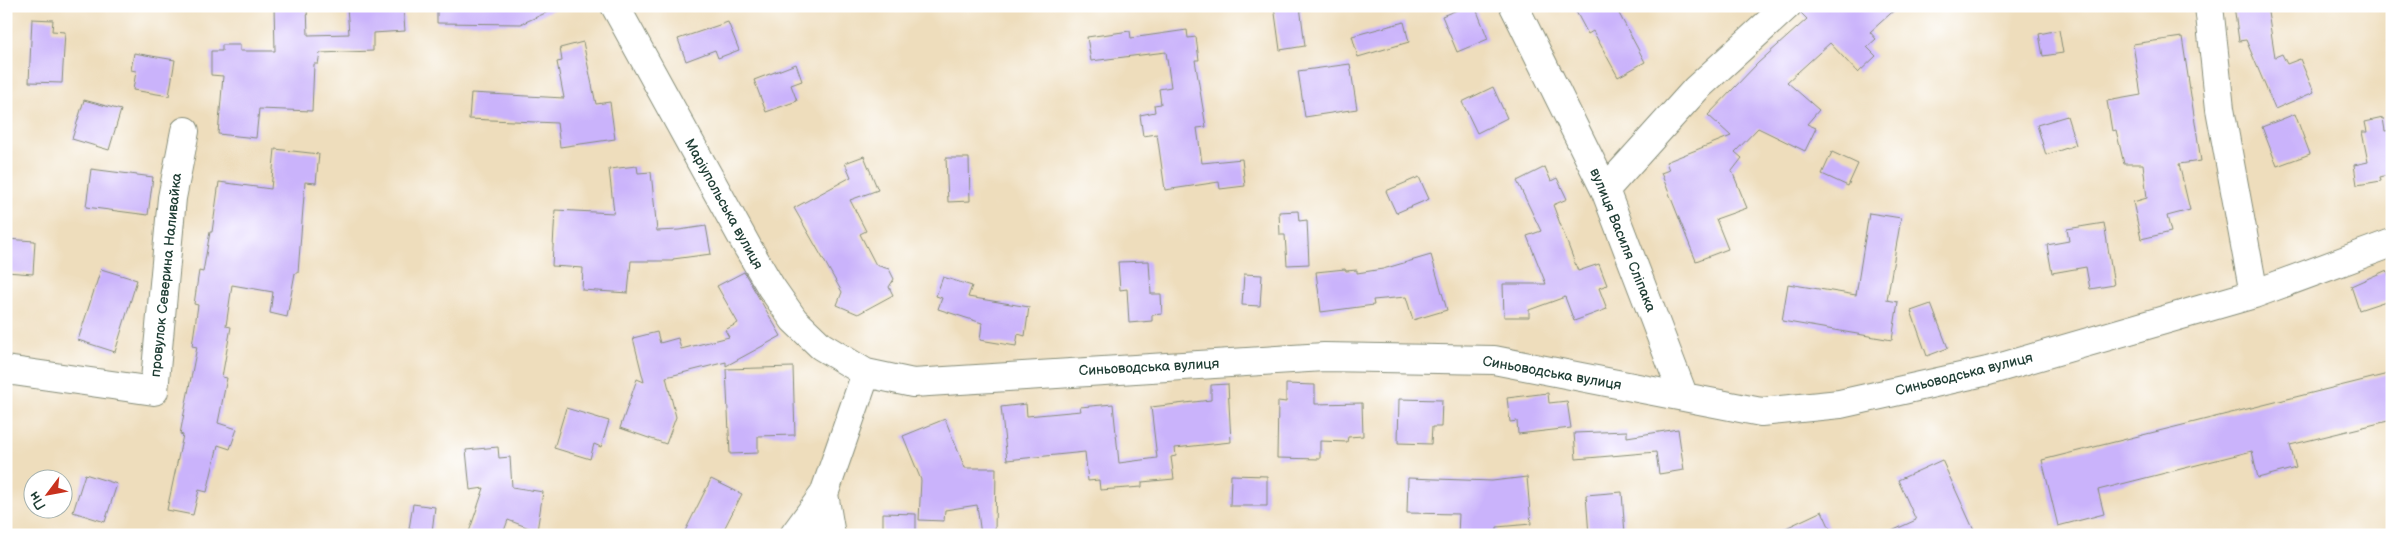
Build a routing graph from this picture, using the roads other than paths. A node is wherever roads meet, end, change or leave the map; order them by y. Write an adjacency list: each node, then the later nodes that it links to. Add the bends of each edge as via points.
1 (615, 6): 10 (street, Маріупольська вулиця, via 771,287 794,320 821,346)
2 (1514, 6): 6 (street, вулиця Василя Сліпака)
3 (1786, 6): 6 (street, via 1696,89)
4 (2209, 6): 8 (street, via 2220,108)
5 (185, 131): 9 (street, провулок Северина Наливайка, via 172,198 154,391)
6 (1605, 190): 11 (street, вулиця Василя Сліпака)
7 (2392, 243): 8 (street, Синьоводська вулиця)
8 (2254, 294): 11 (street, Синьоводська вулиця, via 1988,371 1840,404 1761,412)
9 (6, 370)
10 (866, 373): 11 (street, Синьоводська вулиця, via 913,383 1324,357 1494,360); 12 (street)
11 (1684, 397)
12 (824, 494): 13 (street); 14 (street)
13 (794, 535)
14 (831, 535)

